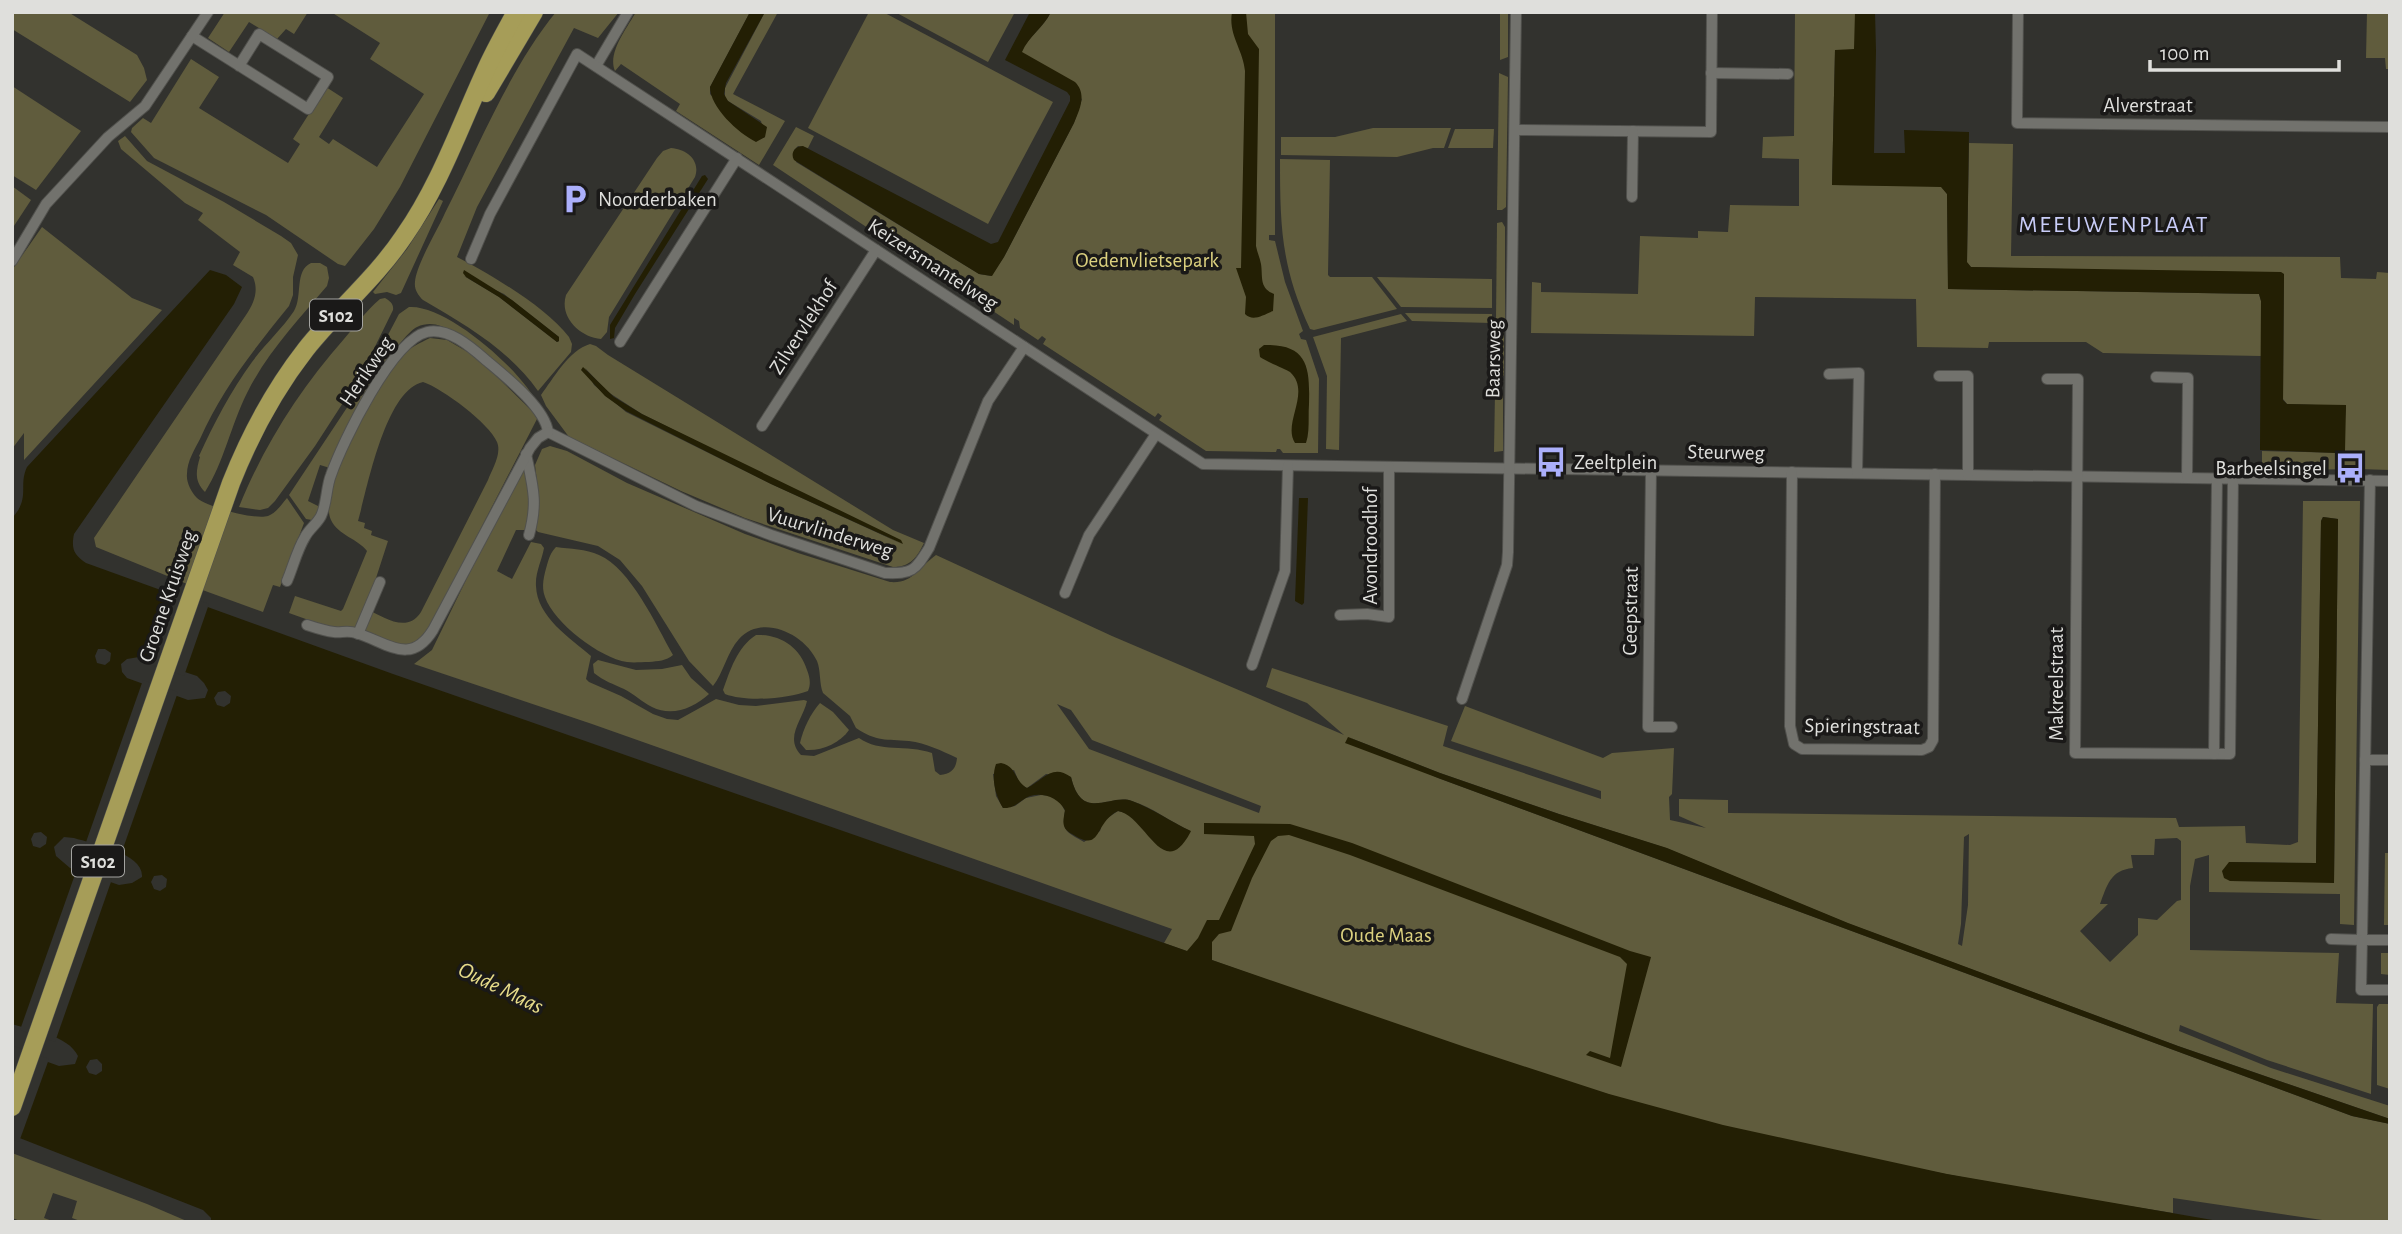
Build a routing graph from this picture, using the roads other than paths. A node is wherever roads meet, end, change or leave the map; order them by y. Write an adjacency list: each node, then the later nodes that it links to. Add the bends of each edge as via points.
1 (516, 12): 16 (main road, Groene Kruisweg / S102)
2 (534, 12): 16 (main road, Groene Kruisweg / S102)
3 (628, 12): 10 (street)
4 (1516, 12): 14 (street, Baarsweg)
5 (1712, 12): 11 (street)
6 (2018, 12): 13 (street, Alverstraat, via 2017,123)
7 (203, 14): 8 (street)
8 (192, 36): 9 (street); 21 (street, via 145,106 108,137 46,204)
9 (239, 66): 9 (street, via 259,34 328,78 308,109)
10 (596, 66): 17 (street, Keizersmantelweg); 20 (street, via 577,54 490,214)
11 (1711, 73): 12 (street); 15 (street, via 1711,132)
12 (1788, 74)
13 (2390, 127)
14 (1515, 130): 15 (street); 34 (street, Baarsweg)
15 (1633, 131): 18 (street)
16 (453, 147): 63 (main road, Groene Kruisweg / S102, via 404,236 307,348 249,440 230,483)
17 (737, 158): 19 (street, Keizersmantelweg); 22 (street)
18 (1632, 197)
19 (876, 250): 23 (street, Keizersmantelweg); 28 (street, Zilvervlekhof)
20 (471, 259)
21 (12, 261)
22 (620, 342)
23 (1024, 347): 29 (street, Vuurvlinderweg, via 988,401 929,548 916,568 903,573 885,573 696,506); 30 (street, Keizersmantelweg)
24 (1829, 374): 37 (street, via 1859,373)
25 (1939, 376): 39 (street, via 1968,376)
26 (2156, 377): 41 (street, via 2188,377)
27 (2048, 379): 40 (street, via 2078,379)
28 (762, 426)
29 (548, 432): 31 (street); 47 (street, Herikweg, via 537,409 466,344 437,331 415,337 399,352 362,409 337,458 322,514 302,541)
30 (1156, 434): 32 (street, Keizersmantelweg, via 1203,464); 49 (street, via 1090,535)
31 (526, 454): 46 (street, via 535,494); 52 (street, via 426,641 417,648 394,649)
32 (1288, 466): 33 (street, Keizersmantelweg); 53 (street, via 1285,571)
33 (1390, 467): 34 (street, Keizersmantelweg); 50 (street, Avondroodhof, via 1389,617)
34 (1511, 468): 35 (street, Steurweg); 54 (street, Baarsweg, via 1507,565)
35 (1651, 470): 36 (street, Steurweg); 55 (street, Geepstraat, via 1648,727)
36 (1792, 472): 37 (street, Steurweg); 38 (street, Spieringstraat, via 1790,726 1794,744 1802,749 1913,750 1929,747 1933,740)
37 (1857, 473): 38 (street, Steurweg)
38 (1935, 474): 39 (street, Steurweg)
39 (1968, 475): 40 (street, Steurweg)
40 (2077, 476): 41 (street, Steurweg); 56 (street, Makreelstraat, via 2075,753)
41 (2187, 478): 42 (street, Steurweg)
42 (2217, 478): 43 (street, Steurweg); 56 (street)
43 (2233, 479): 44 (street, Steurweg); 56 (street, Makreelstraat, via 2230,754)
44 (2370, 480): 45 (street, Steurweg); 57 (street)
45 (2390, 481)
46 (529, 535)
47 (287, 581)
48 (380, 582): 52 (street)
49 (1065, 593)
50 (1340, 615)
51 (307, 625): 52 (street)
52 (358, 634)
53 (1252, 665)
54 (1462, 699)
55 (1672, 727)
56 (2214, 754)
57 (2365, 760): 58 (street); 60 (street)
58 (2390, 760)
59 (2331, 939): 60 (street)
60 (2362, 940): 61 (street); 62 (street, via 2361,989)
61 (2390, 940)
62 (2390, 990)
63 (12, 1107)

